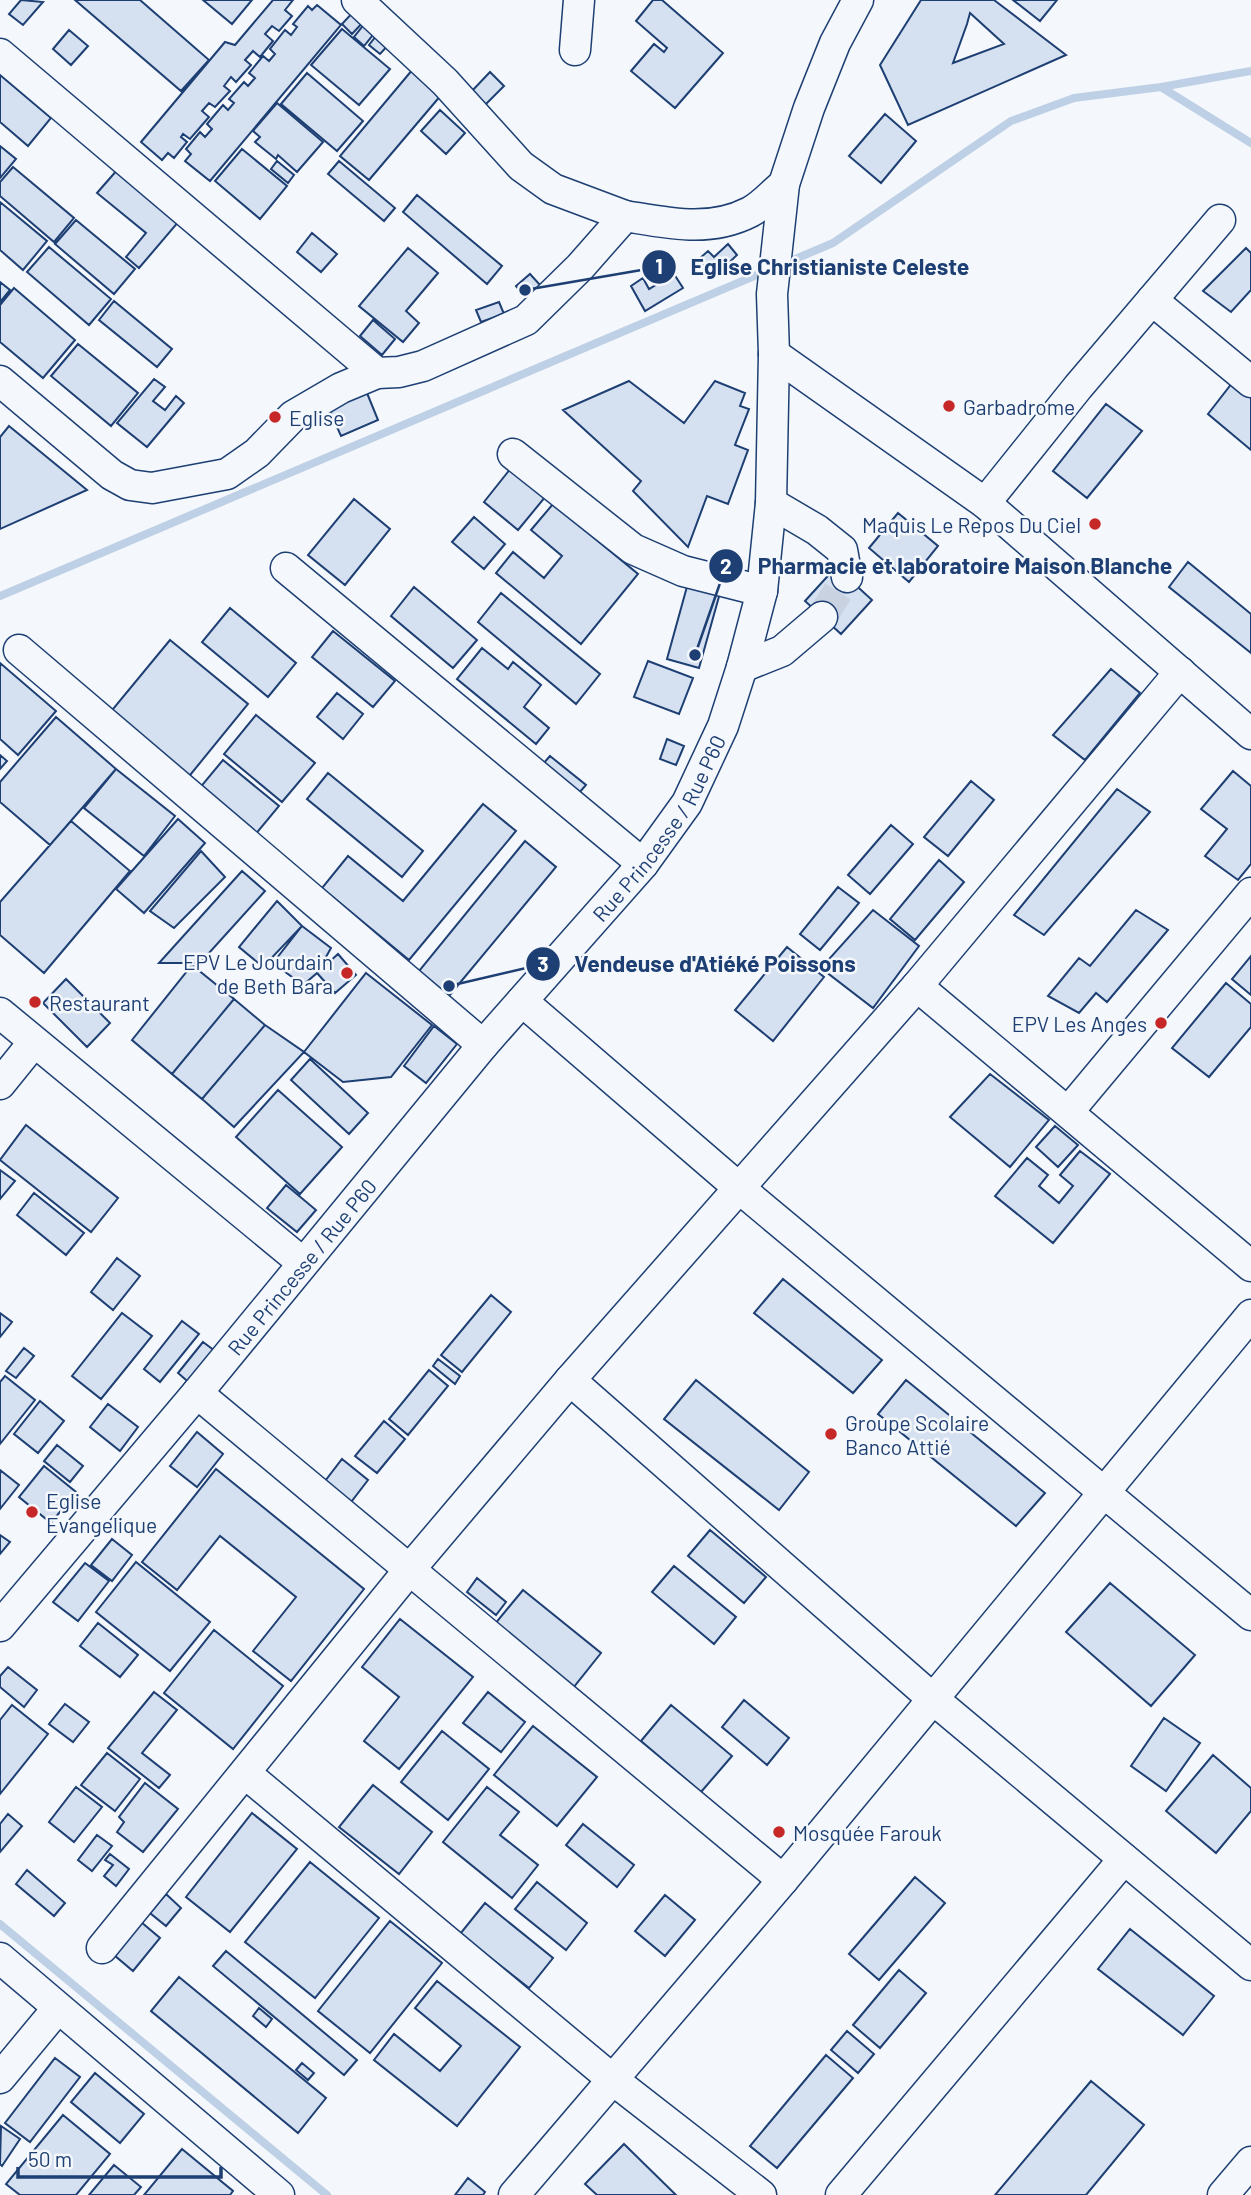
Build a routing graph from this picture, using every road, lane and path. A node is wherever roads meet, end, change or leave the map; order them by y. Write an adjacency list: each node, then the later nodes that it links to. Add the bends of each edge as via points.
1 (357, 0): 7 (street, via 445,82 521,166 553,189)
2 (579, 0): 4 (street)
3 (858, 0): 6 (street, Rue Princesse / Rue P60, via 835,43)
4 (575, 50)
5 (0, 54): 11 (street)
6 (783, 184): 7 (street, via 751,212 710,226); 10 (street, Rue Princesse / Rue P60, via 772,294)
7 (625, 216): 11 (street, via 526,320 423,366)
8 (1220, 220): 9 (street)
9 (1152, 300): 13 (street); 16 (street)
10 (774, 354): 15 (street, Rue Princesse / Rue P60); 16 (street)
11 (377, 373): 12 (street, via 306,407 246,463 227,474 152,488 130,485 112,475)
12 (0, 381)
13 (1251, 382)
14 (513, 454): 19 (street, via 633,549 683,571)
15 (771, 503): 18 (street, via 842,550); 19 (street, Rue Princesse / Rue P60)
16 (985, 503): 23 (street)
17 (286, 568): 25 (street)
18 (847, 577)
19 (762, 591): 22 (street, Rue Princesse / Rue P60)
20 (822, 617): 22 (street, via 782,651)
21 (19, 650): 31 (street)
22 (742, 667): 25 (street, Rue Princesse / Rue P60, via 723,726 687,803)
23 (1180, 672): 24 (street); 27 (street)
24 (1251, 734)
25 (643, 864): 28 (street, Rue Princesse / Rue P60)
26 (1251, 892): 33 (street)
27 (917, 986): 33 (street); 34 (street)
28 (522, 1001): 31 (street, Rue Princesse / Rue P60); 34 (street)
29 (0, 1013): 30 (street)
30 (34, 1042): 32 (street); 35 (street)
31 (483, 1045): 35 (street, Rue Princesse / Rue P60)
32 (0, 1084)
33 (1068, 1112): 36 (street)
34 (738, 1188): 38 (street); 40 (street)
35 (303, 1263): 39 (street, Rue Princesse / Rue P60)
36 (1251, 1266)
37 (1251, 1314): 40 (street)
38 (570, 1380): 41 (street); 44 (street)
39 (197, 1393): 41 (street); 43 (street, Rue Princesse / Rue P60)
40 (1103, 1493): 42 (street); 44 (street)
41 (410, 1569): 45 (street); 47 (street)
42 (1251, 1615)
43 (0, 1626)
44 (933, 1699): 46 (street); 47 (street)
45 (245, 1773): 48 (street); 53 (street)
46 (1124, 1859): 50 (street); 59 (street)
47 (783, 1880): 53 (street)
48 (102, 1948)
49 (0, 1958): 51 (street)
50 (1251, 1965)
51 (58, 2008): 52 (street); 56 (street)
52 (0, 2078)
53 (612, 2080): 57 (street); 58 (street)
54 (1251, 2162): 55 (street)
55 (1230, 2192)
56 (279, 2195)
57 (514, 2195)
58 (761, 2195)
59 (841, 2195)

